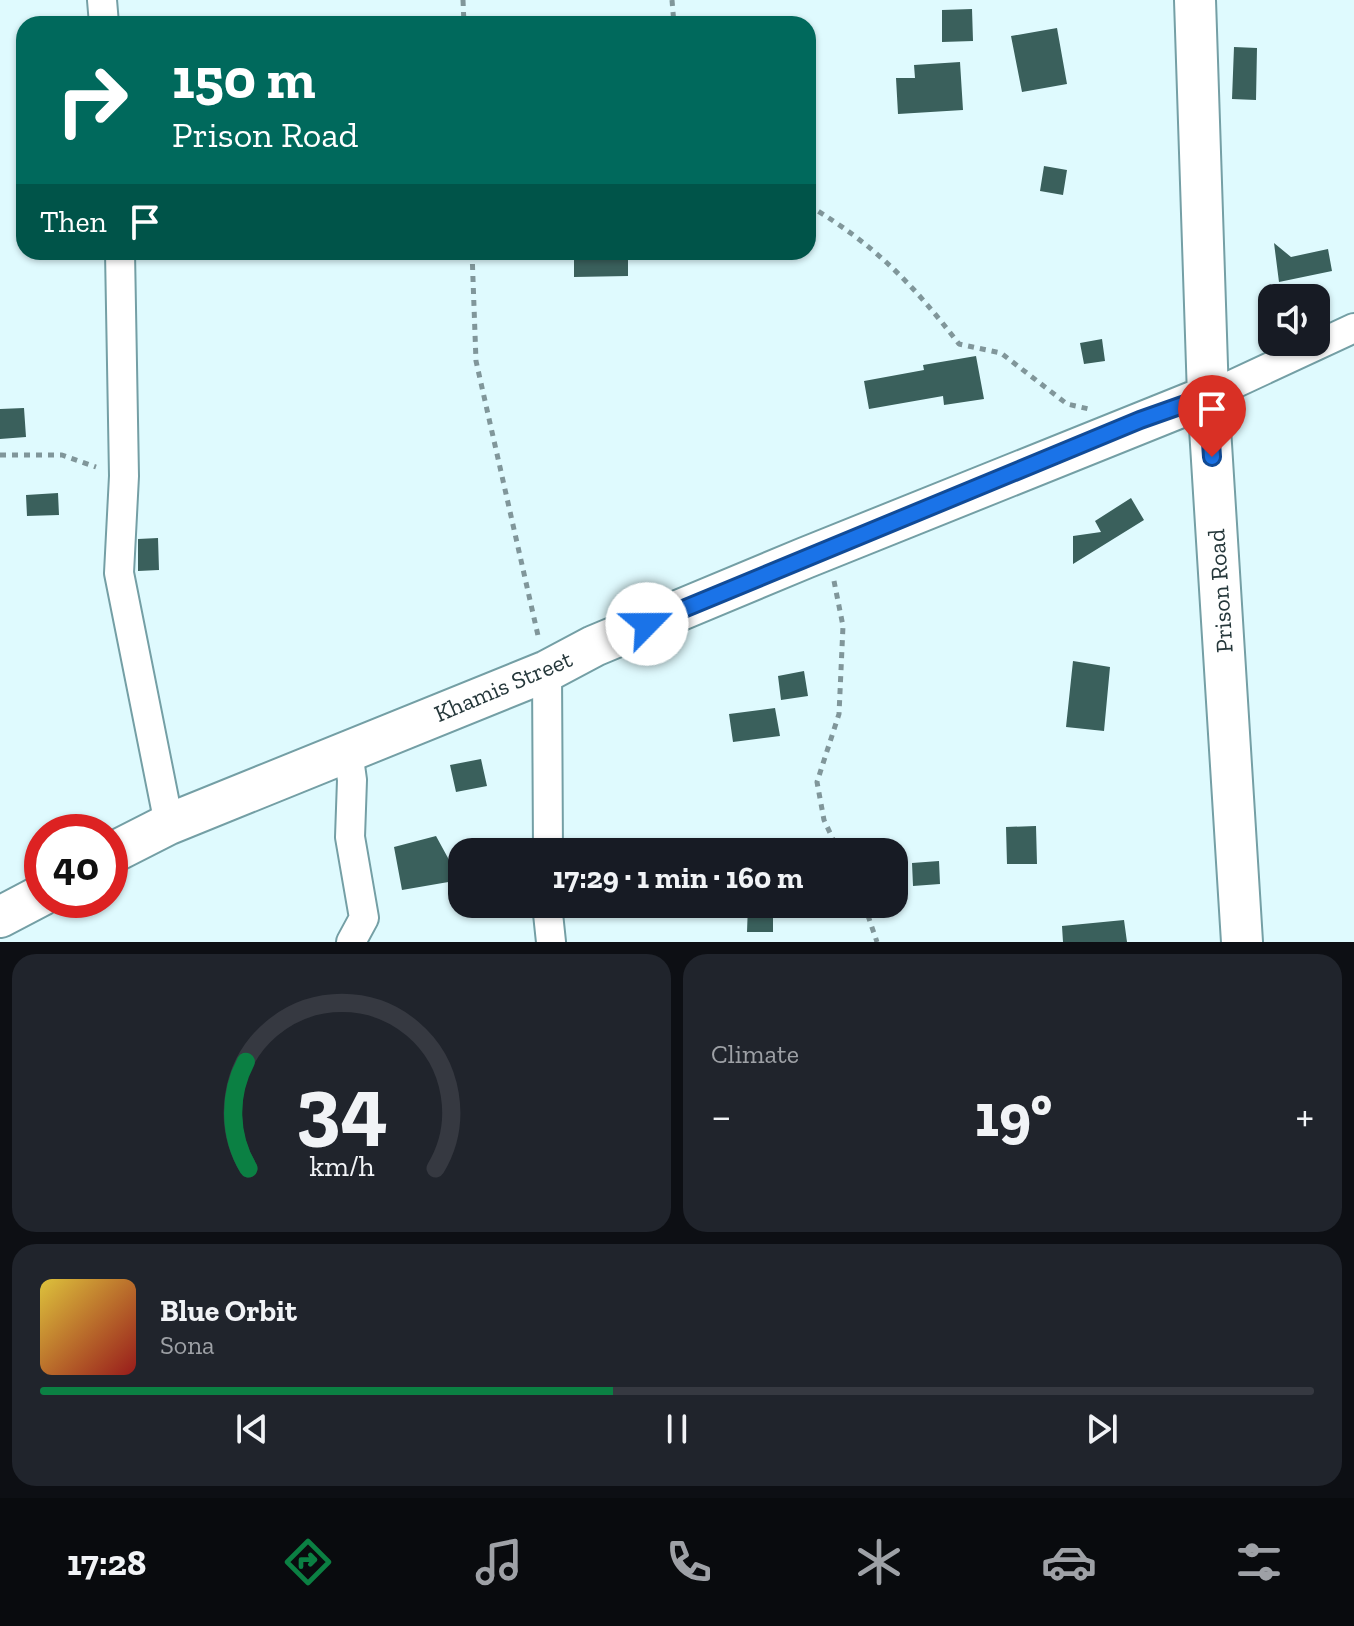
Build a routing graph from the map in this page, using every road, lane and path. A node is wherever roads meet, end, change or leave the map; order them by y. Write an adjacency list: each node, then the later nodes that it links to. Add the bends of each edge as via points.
1 (1195, 0): 6 (street, Prison Road)
2 (816, 210): 7 (path, via 855,233 915,287 959,344 1001,353 1067,404)
3 (120, 260): 9 (street)
4 (472, 260): 11 (path, via 476,361)
5 (1354, 328): 6 (street)
6 (1208, 396): 7 (street, Khamis Street); 24 (street, Prison Road)
7 (1140, 420): 10 (street, Khamis Street)
8 (0, 455): 9 (path, via 62,455)
9 (124, 476): 13 (street, via 119,573)
10 (827, 548): 11 (street, Khamis Street); 15 (path, via 843,626 839,714 817,782)
11 (547, 671): 12 (street, Khamis Street); 14 (street)
12 (348, 751): 13 (street, Khamis Street); 21 (street, via 350,837 364,918)
13 (169, 824): 16 (street, Khamis Street)
14 (548, 838)
15 (832, 838)
16 (128, 845)
17 (24, 904): 18 (street)
18 (0, 917)
19 (548, 918): 22 (street)
20 (869, 918): 23 (path)
21 (351, 942)
22 (551, 942)
23 (877, 942)
24 (1242, 942)

